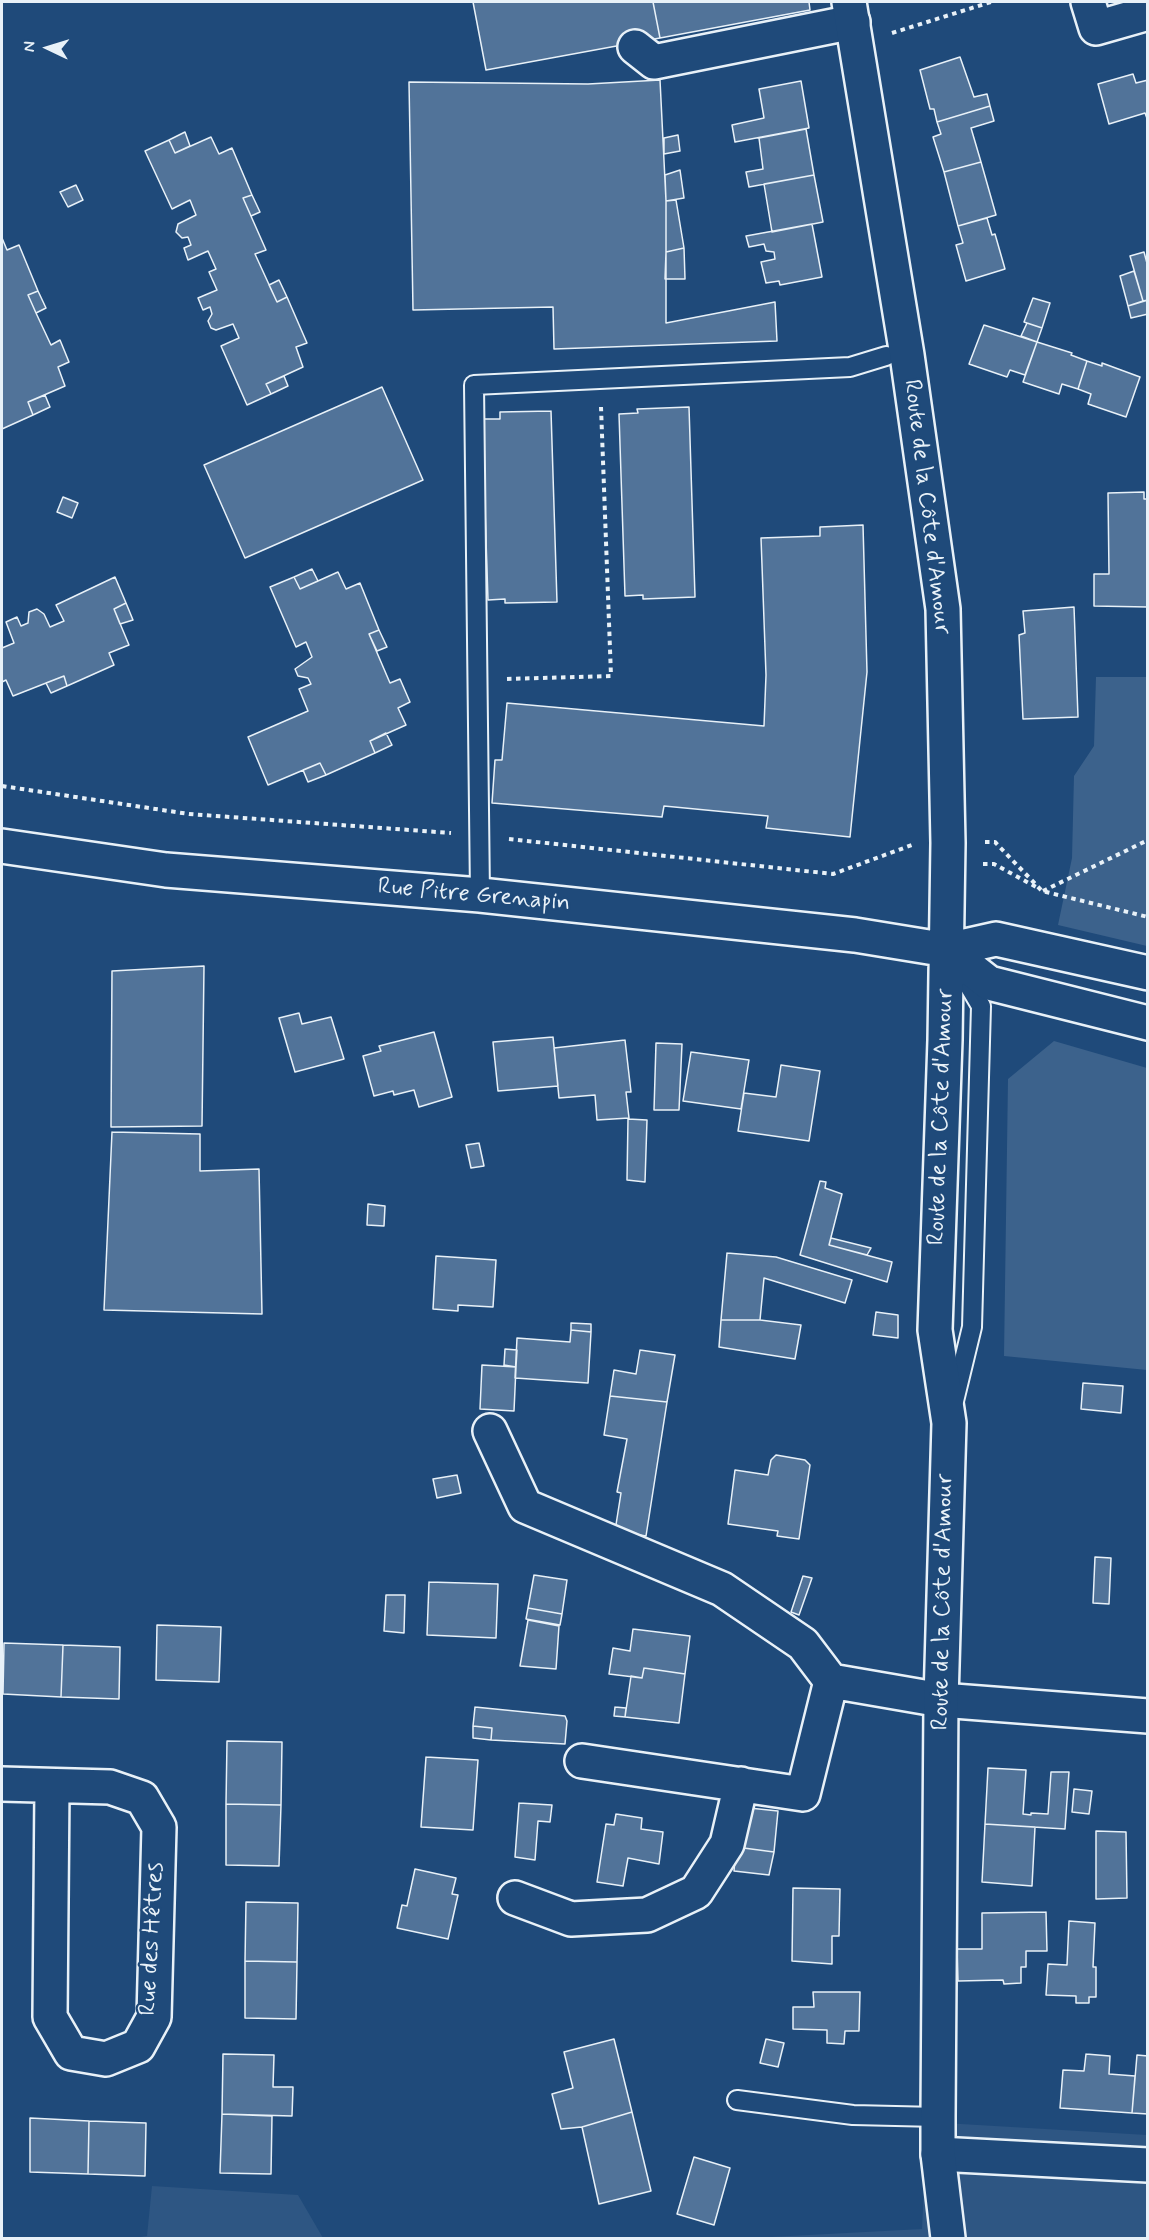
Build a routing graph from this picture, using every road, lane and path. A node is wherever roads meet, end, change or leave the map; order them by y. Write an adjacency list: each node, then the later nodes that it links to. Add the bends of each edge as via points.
1 (991, 2): 4 (path)
2 (1088, 2): 3 (street, via 1095,28)
3 (1148, 13)
4 (854, 22): 5 (street, via 654,62); 16 (street, Route de la Côte d'Amour, via 943,609)
5 (635, 47)
6 (886, 356): 7 (lane, via 850,367)
7 (600, 379): 8 (lane, via 474,385); 8 (path, via 611,676)
8 (478, 680): 10 (lane)
9 (2, 786): 10 (path, via 189,814)
10 (480, 836): 12 (path, via 833,874); 14 (lane)
11 (1148, 840): 15 (path, via 1042,891)
12 (919, 842)
13 (2, 846): 14 (street, Rue Pitre Grenapin, via 165,870)
14 (480, 895): 16 (street, Rue Pitre Grenapin, via 855,935)
15 (1148, 917)
16 (947, 950): 17 (street, Rue Pitre Grenapin, via 996,939); 18 (street, Rue Pitre Grenapin, via 988,983); 21 (street, Route de la Côte d'Amour, via 935,1330 949,1423)
17 (1148, 973)
18 (1148, 1023)
19 (490, 1431): 20 (street, via 525,1506 722,1589 803,1644)
20 (831, 1681): 21 (street); 25 (street, via 803,1794)
21 (941, 1700): 22 (street); 29 (street, Route de la Côte d'Amour)
22 (1148, 1716)
23 (582, 1761): 25 (street)
24 (2, 1784): 26 (street, Rue des Hêtres)
25 (741, 1784): 27 (street, via 727,1844 696,1892 647,1915 571,1919)
26 (52, 1786): 26 (street, Rue des Hêtres, via 110,1787 142,1798 159,1827 154,2017 138,2046 106,2060 71,2053 50,2017)
27 (515, 1898)
28 (737, 2100): 29 (lane, via 853,2115)
29 (938, 2117): 30 (street, Route de la Côte d'Amour)
30 (938, 2154): 31 (street); 32 (street, Route de la Côte d'Amour)
31 (1148, 2165)
32 (948, 2238)

